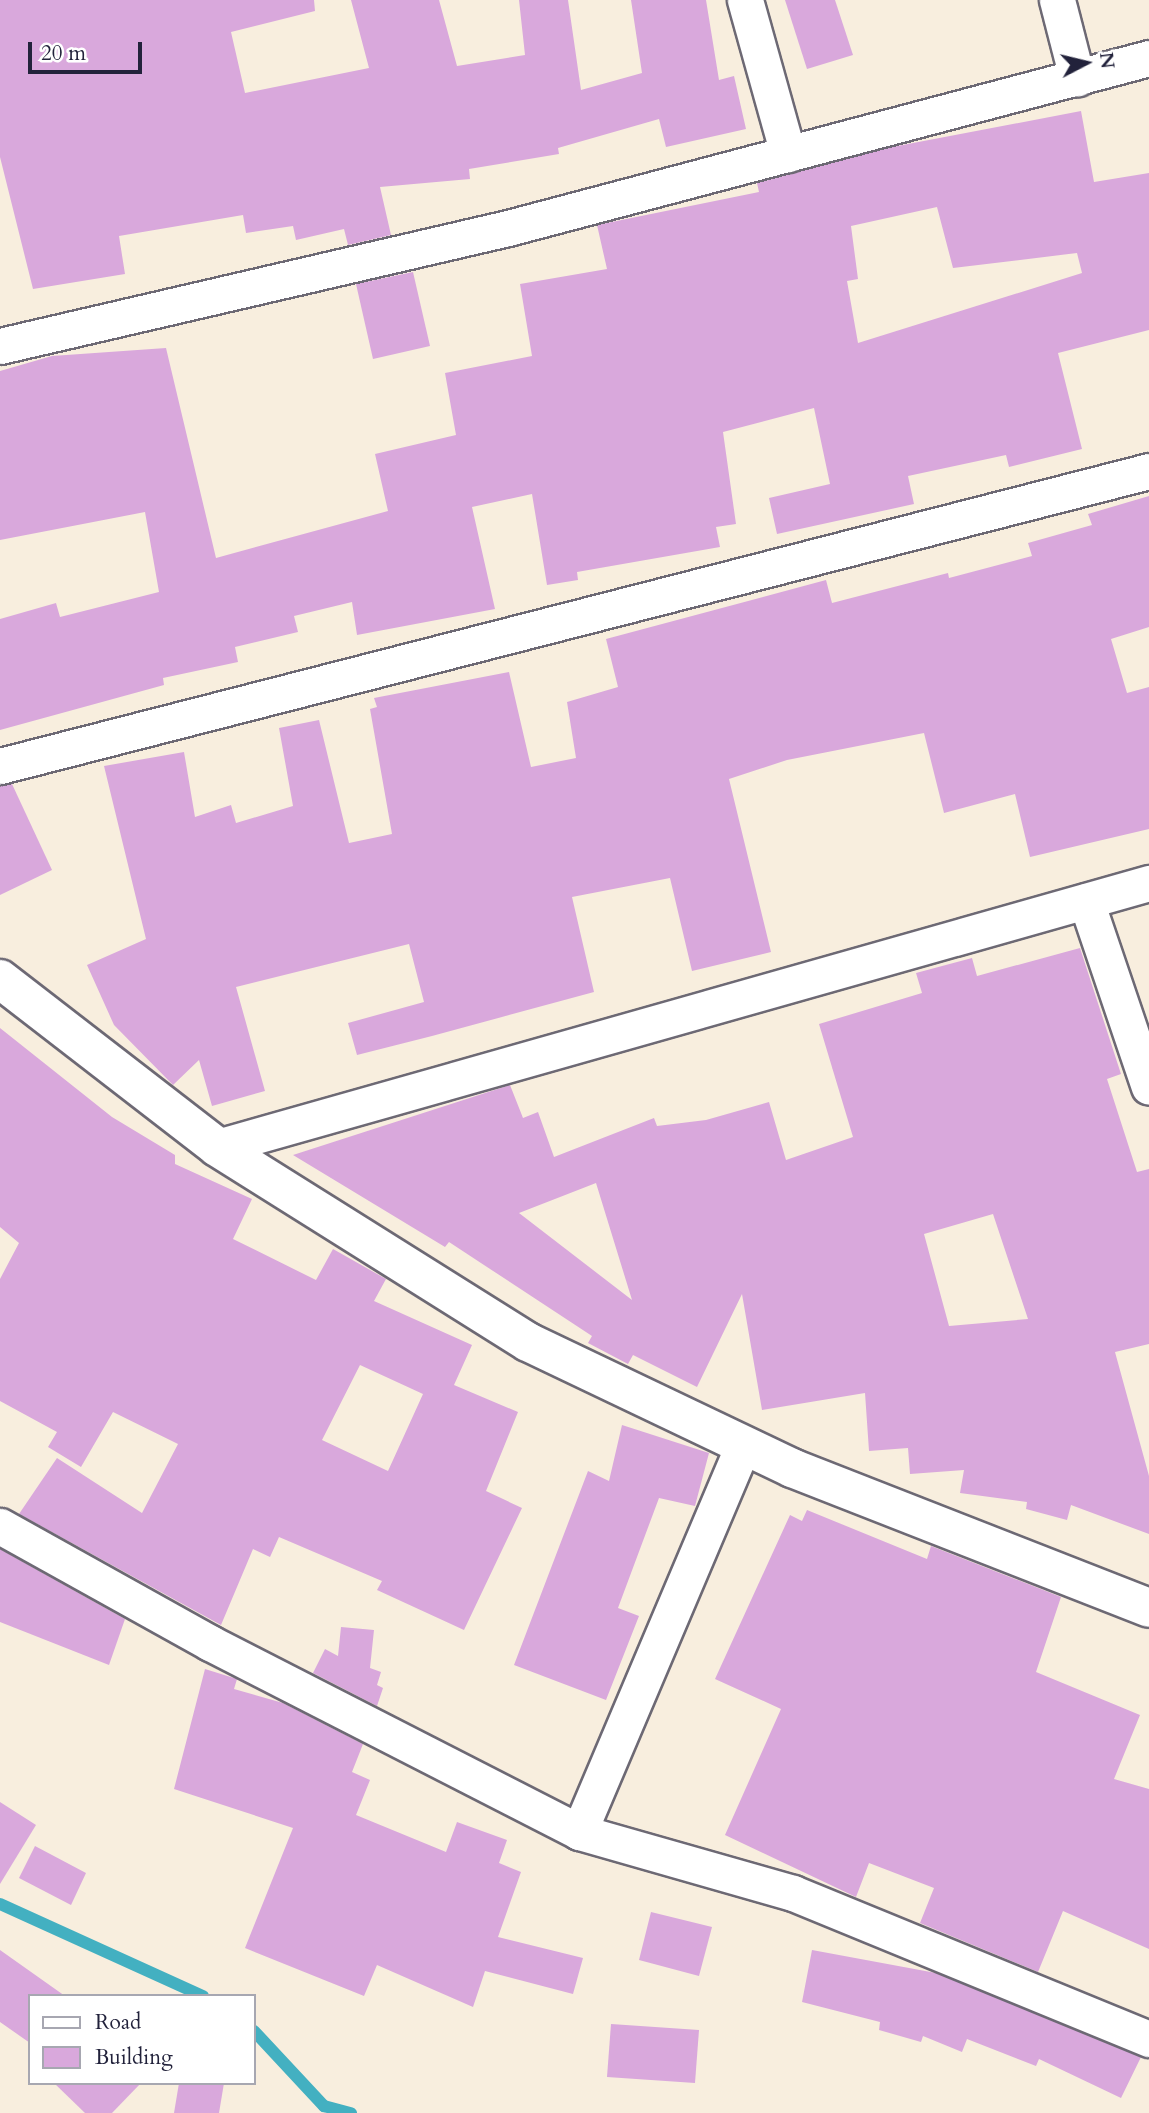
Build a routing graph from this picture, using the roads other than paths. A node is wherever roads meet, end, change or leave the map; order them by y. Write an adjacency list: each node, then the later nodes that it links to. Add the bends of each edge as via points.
1 (745, 0): 5 (street)
2 (1057, 0): 4 (street)
3 (1149, 58): 4 (street)
4 (1077, 78): 5 (street)
5 (788, 154): 6 (street, via 508,228)
6 (0, 346)
7 (1149, 471): 8 (street)
8 (0, 766)
9 (1149, 883): 10 (street)
10 (1086, 901): 12 (street); 13 (street)
11 (0, 979): 13 (street)
12 (1149, 1087)
13 (218, 1147): 14 (street, via 528,1342)
14 (743, 1445): 16 (street); 17 (street)
15 (0, 1526): 17 (street, via 210,1643)
16 (1149, 1608)
17 (579, 1832): 18 (street, via 793,1893)
18 (1149, 2039)

